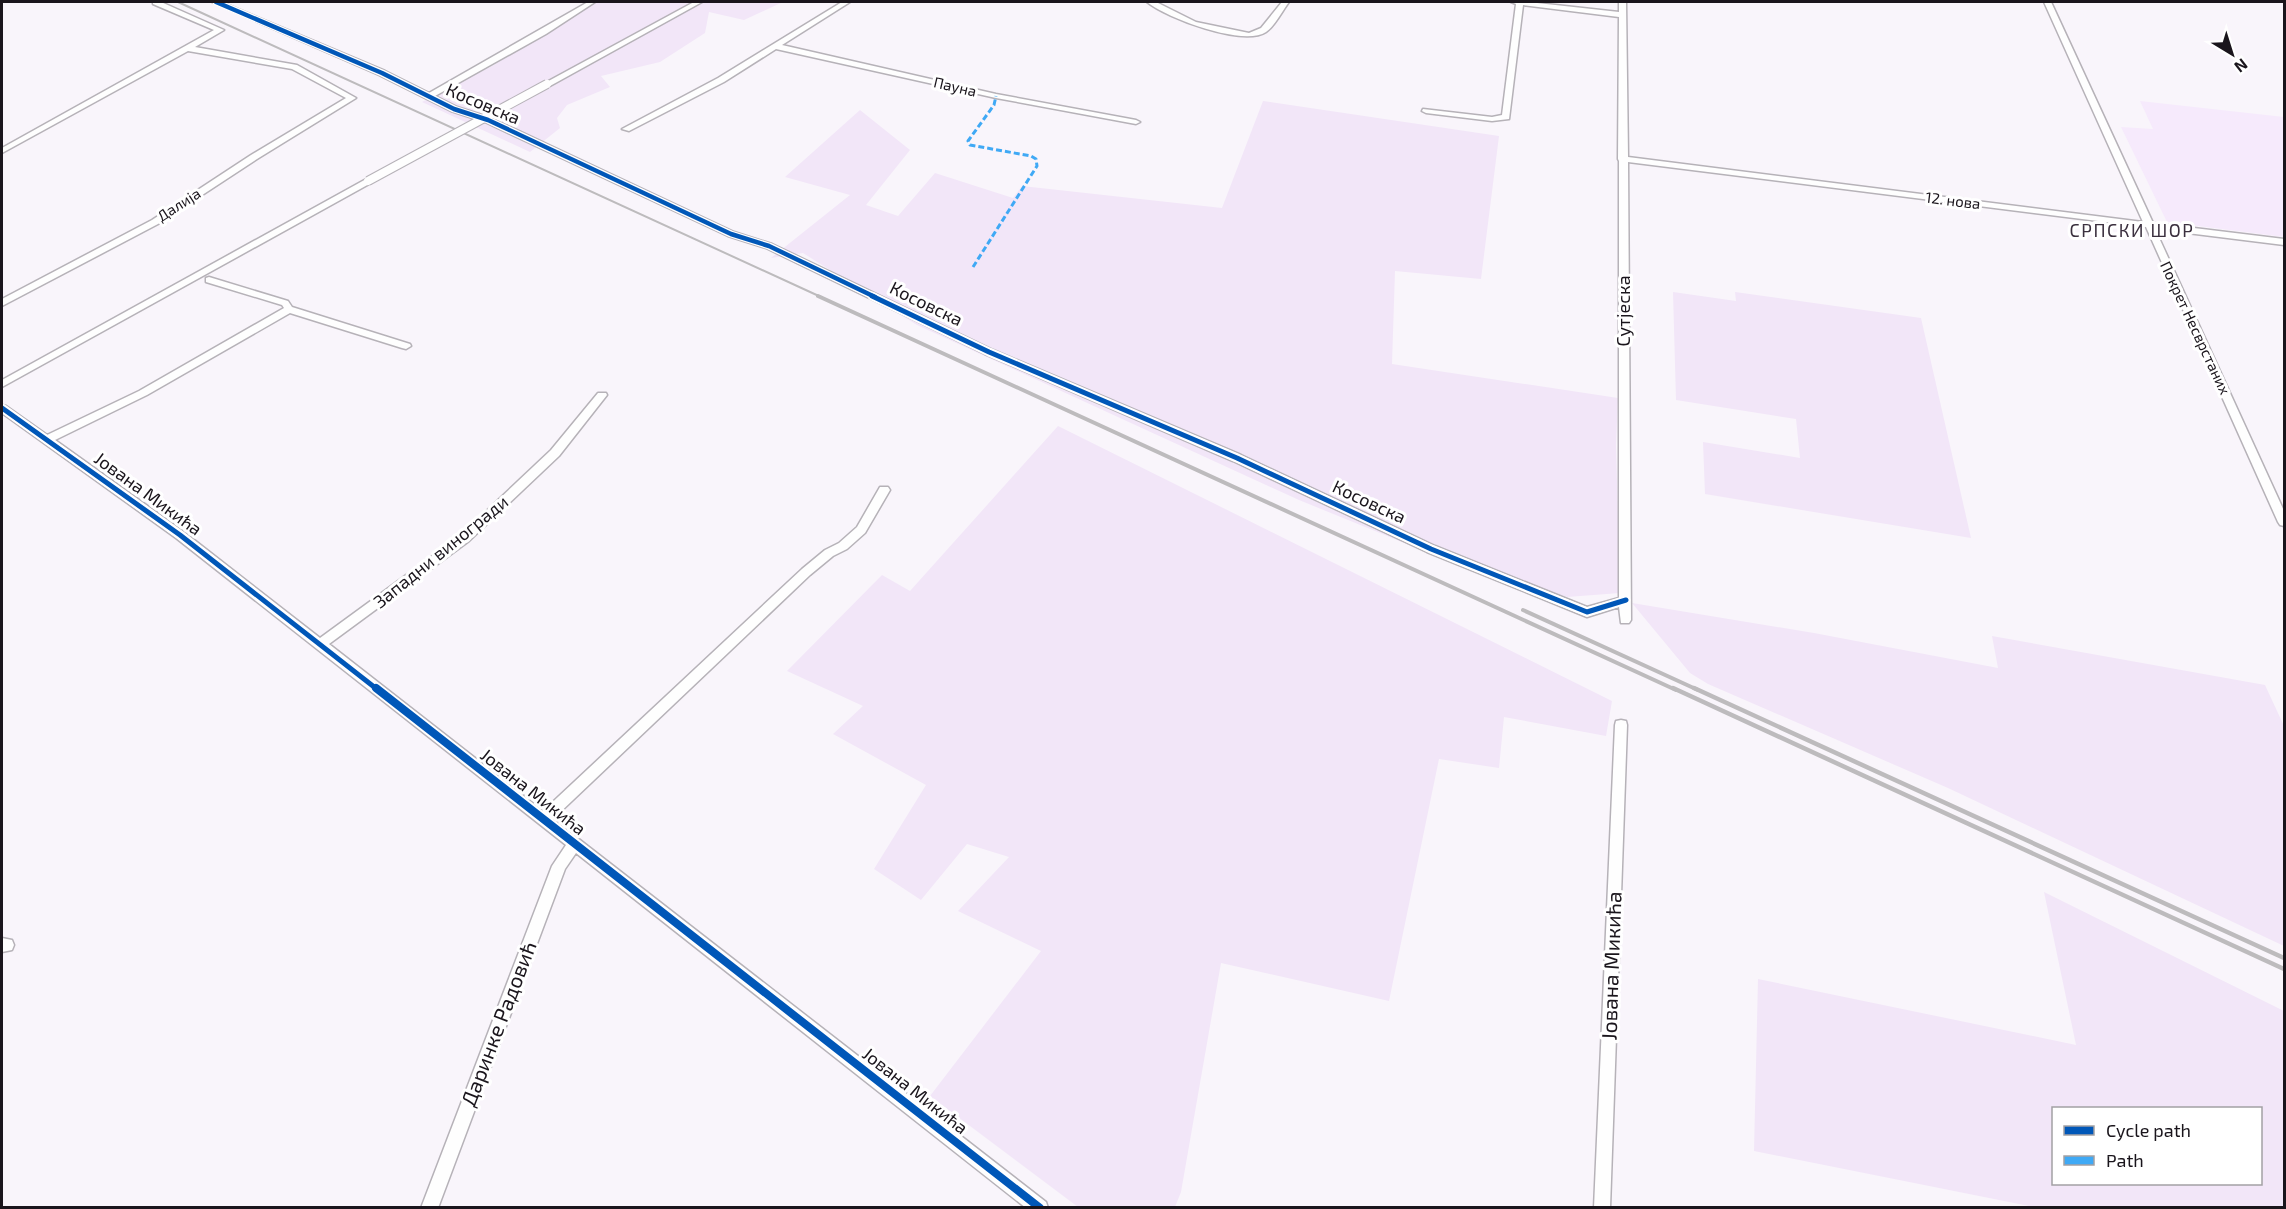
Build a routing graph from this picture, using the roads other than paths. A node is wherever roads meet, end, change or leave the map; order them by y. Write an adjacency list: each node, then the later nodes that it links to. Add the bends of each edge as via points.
1 (156, 2): 14 (street, via 220,30)
2 (216, 2): 15 (street, Косовска, via 382,73)
3 (592, 2): 15 (street)
4 (698, 2): 27 (street, bridge)
5 (846, 2): 13 (street)
6 (1152, 2): 7 (street, via 1194,24 1250,35 1264,30)
7 (1285, 2)
8 (1514, 2): 9 (street)
9 (1520, 2): 12 (street); 16 (street, via 1506,117 1492,119)
10 (1623, 2): 12 (street, Сутјеска)
11 (2048, 2): 21 (street, Покрет Несврстаних)
12 (1623, 15): 20 (street, Сутјеска)
13 (774, 46): 17 (street, Пауна, via 996,96); 18 (street, via 721,80)
14 (186, 48): 19 (street); 24 (street, Далија, via 294,68 352,98 154,222)
15 (428, 97): 33 (street, Косовска, via 488,120 731,234 769,246 989,352 1237,458 1431,549 1587,612)
16 (1426, 111)
17 (1136, 122)
18 (626, 129)
19 (2, 151)
20 (1622, 159): 21 (street, 12. нова); 33 (street, Сутјеска)
21 (2148, 226): 22 (street, 12. нова); 32 (street, Покрет Несврстаних)
22 (2284, 242)
23 (209, 280): 25 (street, via 285,303)
24 (2, 303)
25 (289, 309): 26 (street); 30 (street, via 143,393)
26 (406, 346)
27 (2, 384)
28 (602, 395): 35 (street, Западни виногради, via 555,453 473,530)
29 (2, 408): 30 (street, Јована Микића)
30 (48, 440): 35 (street, Јована Микића, via 180,535)
31 (884, 490): 37 (street, Јована Микића, via 861,530 806,572)
32 (2284, 522)
33 (1626, 600): 34 (street, Сутјеска)
34 (1625, 620)
35 (320, 645): 37 (street, Јована Микића)
36 (1621, 725): 41 (street, Јована Микића)
37 (543, 819): 38 (street, Јована Микића)
38 (574, 844): 39 (street, Даринке Радовић, via 559,866); 40 (street, Јована Микића)
39 (429, 1208)
40 (1040, 1208)
41 (1602, 1208)

